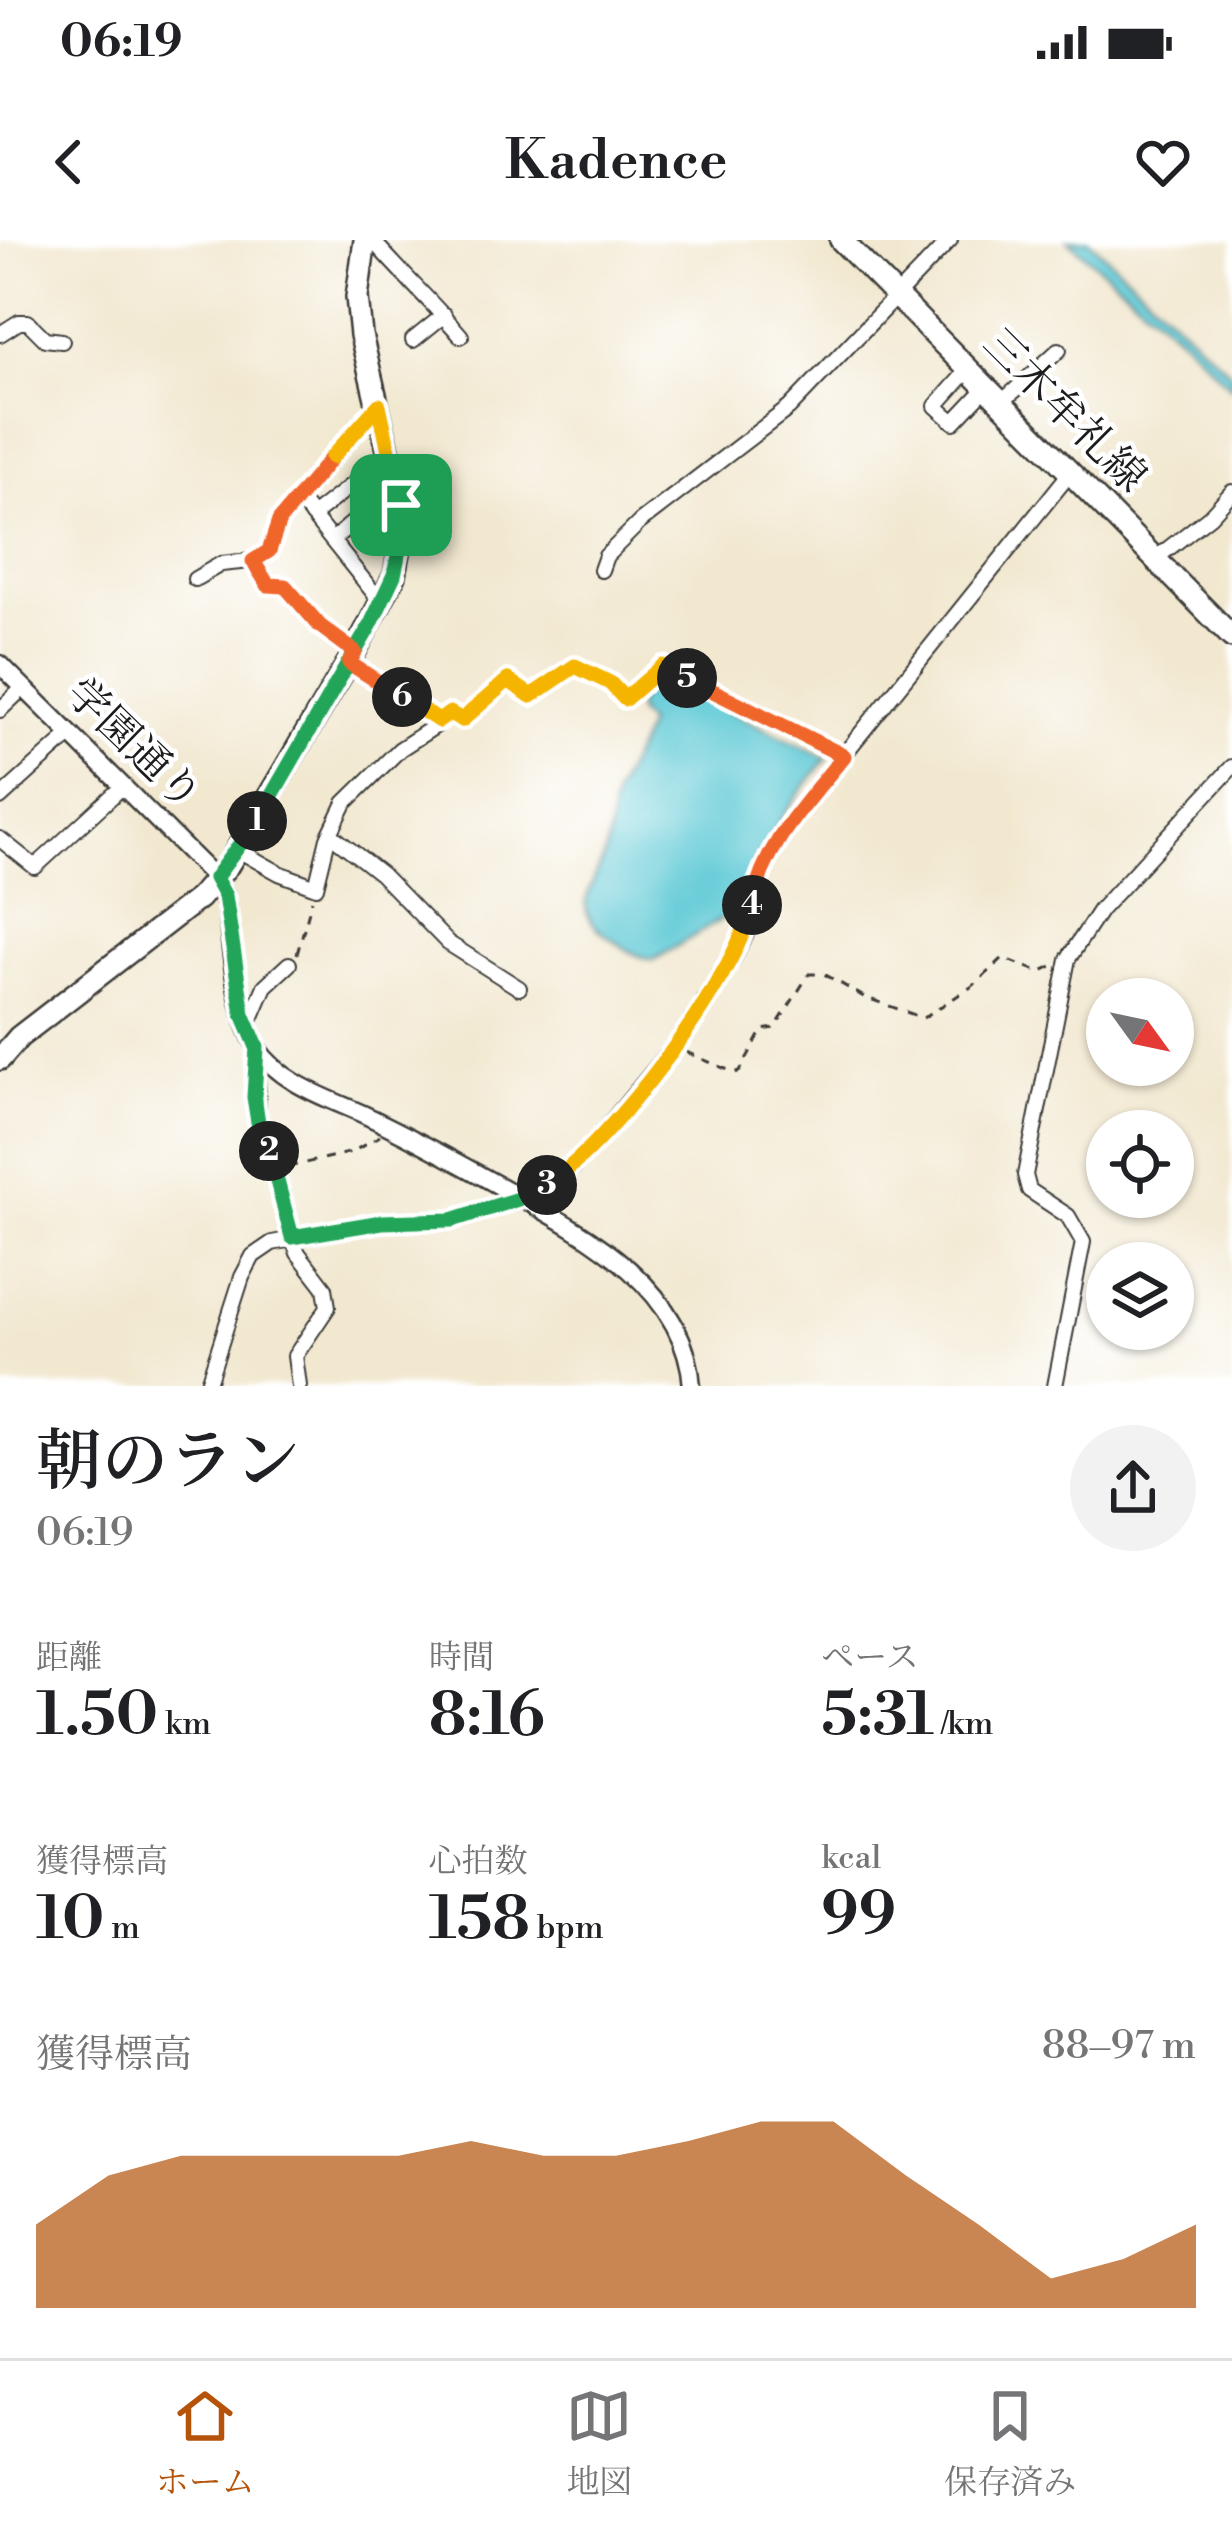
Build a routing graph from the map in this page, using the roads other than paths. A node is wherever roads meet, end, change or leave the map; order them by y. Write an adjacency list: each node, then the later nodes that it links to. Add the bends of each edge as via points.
1 (841, 240): 4 (main road, 三木牟礼線)
2 (950, 240): 4 (street)
3 (371, 241): 5 (street); 13 (main road, via 357,297)
4 (896, 294): 11 (main road, 三木牟礼線); 23 (street, via 789,408 640,522)
5 (444, 315): 7 (street); 8 (street)
6 (0, 334): 9 (street, via 28,322 45,339)
7 (461, 336)
8 (413, 340)
9 (62, 341)
10 (1059, 350): 12 (street)
11 (968, 370): 12 (main road, 三木牟礼線); 12 (street, via 936,406 954,422)
12 (993, 396): 15 (main road, 三木牟礼線)
13 (379, 405): 17 (street); 25 (main road, via 401,505 401,542)
14 (367, 473): 19 (street)
15 (1070, 473): 21 (main road, 三木牟礼線); 33 (street)
16 (1232, 492): 21 (street)
17 (298, 498): 19 (street); 22 (street, via 269,551)
18 (366, 512): 20 (street)
19 (313, 516): 20 (street)
20 (332, 540): 25 (street)
21 (1155, 559): 26 (main road, 三木牟礼線)
22 (253, 561): 24 (street, via 221,564); 27 (street, via 268,585 285,586)
23 (601, 570)
24 (196, 579)
25 (382, 602): 27 (main road)
26 (1232, 637)
27 (352, 658): 37 (street, via 439,721 345,802); 39 (main road)
28 (0, 664): 30 (street, 学園通り)
29 (663, 666): 33 (street)
30 (23, 688): 31 (street); 32 (street, 学園通り)
31 (0, 710)
32 (70, 735): 35 (street, 学園通り); 36 (street)
33 (844, 756): 46 (street, via 781,832 765,860 746,934 673,1047 574,1167)
34 (1232, 767): 51 (street, via 1100,910 1068,959 1025,1184 1068,1216 1084,1242)
35 (122, 787): 38 (street, via 34,867); 40 (street, 学園通り)
36 (0, 798)
37 (330, 834): 39 (street, via 316,887); 42 (street, via 448,943)
38 (0, 839)
39 (238, 850): 40 (main road)
40 (215, 878): 43 (street, via 225,896); 45 (main road)
41 (290, 964): 43 (street, via 265,986)
42 (519, 988)
43 (247, 1028): 44 (street)
44 (257, 1047): 46 (street, via 292,1080); 47 (street, via 258,1122)
45 (0, 1059)
46 (521, 1198): 47 (street, via 452,1220); 50 (street, via 608,1250 645,1286 684,1342)
47 (292, 1237): 48 (street, via 253,1256); 49 (street, via 325,1288 328,1307 296,1356)
48 (207, 1386)
49 (299, 1386)
50 (692, 1386)
51 (1055, 1386)

